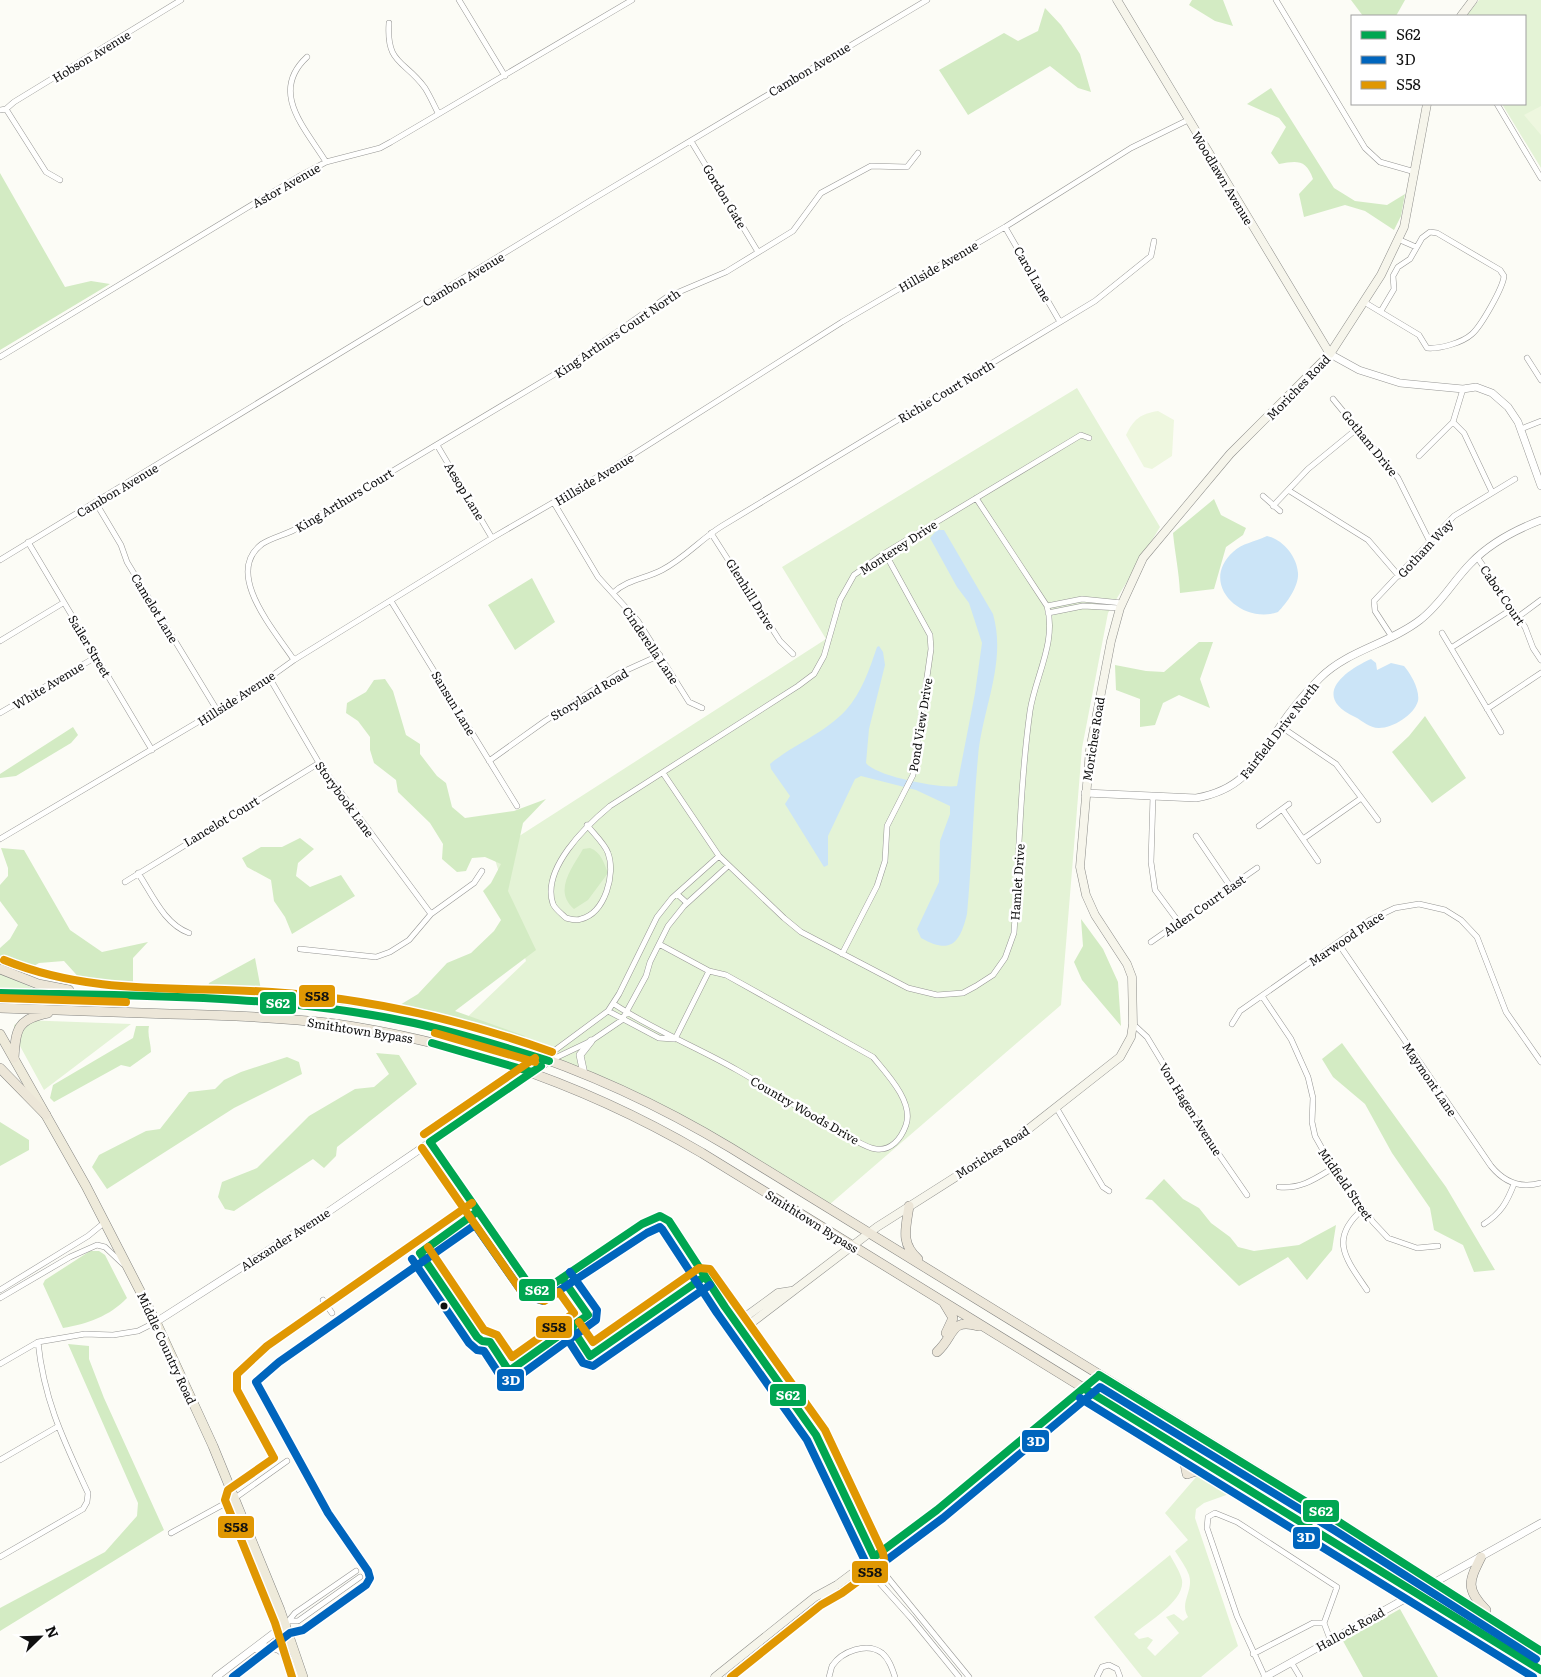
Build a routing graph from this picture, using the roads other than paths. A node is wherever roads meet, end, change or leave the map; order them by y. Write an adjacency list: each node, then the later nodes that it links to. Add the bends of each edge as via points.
1 (181, 0): 14 (street, Hobson Avenue)
2 (459, 0): 11 (street)
3 (632, 0): 11 (street, Astor Avenue)
4 (927, 0): 18 (street, Cambon Avenue)
5 (1117, 0): 17 (main road, Woodlawn Avenue)
6 (1276, 0): 21 (street, via 1365,148 1380,162)
7 (1473, 0): 8 (main road)
8 (1462, 15)
9 (389, 23): 16 (street, via 390,50 425,88)
10 (307, 57): 20 (street, via 292,76 290,98)
11 (504, 76): 16 (street, Astor Avenue)
12 (1427, 105): 21 (main road, Moriches Road)
13 (1498, 105): 22 (street)
14 (6, 109): 15 (street, Hobson Avenue); 23 (street, via 46,172)
15 (0, 110)
16 (438, 113): 20 (street, Astor Avenue, via 380,148)
17 (1188, 120): 24 (street, Hillside Avenue, via 1131,148); 32 (main road, Woodlawn Avenue)
18 (691, 141): 28 (street, Gordon Gate); 52 (street, Cambon Avenue)
19 (918, 153): 28 (street, King Arthurs Court North, via 907,166 871,166 821,193 793,231)
20 (326, 162): 33 (street, Astor Avenue)
21 (1416, 172): 25 (main road, Moriches Road)
22 (1541, 178)
23 (60, 180)
24 (1005, 227): 31 (street, Carol Lane); 53 (street, Hillside Avenue, via 842,322)
25 (1400, 240): 27 (street); 29 (main road, Moriches Road)
26 (1154, 241): 31 (street, Richie Court North, via 1150,256 1095,301)
27 (1416, 247): 30 (street, via 1410,259 1398,267 1393,276 1394,288); 30 (street, via 1426,234 1436,233 1500,270 1504,279 1473,333 1436,348 1427,348 1419,335)
28 (758, 252): 36 (street, King Arthurs Court North, via 726,272 667,297)
29 (1364, 302): 30 (street); 32 (main road, Moriches Road)
30 (1381, 311)
31 (1060, 322): 57 (street, Richie Court North)
32 (1330, 354): 37 (street, via 1359,370 1391,380); 69 (main road, Moriches Road, via 1200,488 1144,558)
33 (0, 357)
34 (1527, 358): 35 (street)
35 (1541, 380)
36 (540, 383): 44 (street, King Arthurs Court)
37 (1463, 389): 40 (street); 42 (street, via 1476,386 1492,393 1508,407)
38 (1333, 399): 41 (street, Gotham Drive)
39 (1541, 421): 42 (street)
40 (1453, 422): 45 (street); 49 (street, via 1464,433)
41 (1358, 428): 48 (street); 60 (street, Gotham Drive, via 1398,478)
42 (1521, 429): 47 (street)
43 (1089, 438): 51 (street, Monterey Drive, via 1080,436)
44 (436, 445): 58 (street, Aesop Lane); 81 (street, King Arthurs Court, via 294,530 264,542 254,551 248,562 248,586)
45 (1419, 456)
46 (1515, 479): 49 (street, Gotham Way)
47 (1541, 486)
48 (1288, 490): 54 (street); 64 (street, via 1368,540)
49 (1492, 492): 60 (street, Gotham Way, via 1454,516)
50 (1263, 496): 54 (street)
51 (976, 498): 61 (street, Monterey Drive); 70 (street, Hamlet Drive)
52 (96, 503): 59 (street, Cambon Avenue); 87 (street, Camelot Lane, via 121,545 127,562)
53 (554, 503): 58 (street, Hillside Avenue); 65 (street, Cinderella Lane, via 598,577)
54 (1274, 506): 55 (street)
55 (1280, 511)
56 (1541, 520): 62 (street, Fairfield Drive North, via 1508,534)
57 (711, 533): 65 (street, via 674,563 634,579); 78 (street, Glenhill Drive, via 780,641)
58 (492, 538): 67 (street, Hillside Avenue)
59 (28, 542): 63 (street, Cambon Avenue); 68 (street, Sailer Street)
60 (1430, 542): 64 (street, Gotham Way)
61 (885, 553): 94 (street, Monterey Drive, via 854,575 840,600 824,656 814,674); 124 (street, Pond View Drive, via 930,635 931,649 913,775 887,826 885,861 877,886)
62 (1477, 557): 71 (street, Cabot Court); 75 (street, Fairfield Drive North, via 1422,619)
63 (0, 560)
64 (1399, 576): 75 (street, Gotham Way, via 1374,601 1375,612)
65 (612, 593): 79 (street, Cinderella Lane, via 638,621)
66 (1541, 600): 73 (street)
67 (391, 601): 81 (street, Hillside Avenue); 92 (street, Sansun Lane)
68 (63, 603): 76 (street); 80 (street, Sailer Street)
69 (1121, 605): 70 (street, via 1082,599); 72 (street, via 1083,606); 95 (main road, Moriches Road, via 1096,719)
70 (1046, 606): 72 (street, Hamlet Drive)
71 (1512, 608): 73 (street, Cabot Court); 77 (street)
72 (1048, 613): 124 (street, Hamlet Drive, via 1048,640 1030,709 1014,933 1005,958 992,975 976,986 963,992 936,995 908,988)
73 (1518, 617): 82 (street, Cabot Court)
74 (1442, 633): 77 (street)
75 (1392, 637): 89 (street, Fairfield Drive North, via 1353,654 1331,668)
76 (0, 641)
77 (1450, 648): 86 (street)
78 (793, 654)
79 (660, 655): 85 (street, Cinderella Lane, via 688,702); 92 (street, Storyland Road, via 618,674)
80 (96, 656): 88 (street, White Avenue); 91 (street, Sailer Street)
81 (294, 660): 84 (street, Hillside Avenue)
82 (1541, 660)
83 (1541, 673): 86 (street)
84 (269, 677): 87 (street, Hillside Avenue); 93 (street, Storybook Lane)
85 (702, 708)
86 (1488, 709): 90 (street)
87 (217, 710): 91 (street, Hillside Avenue)
88 (0, 713)
89 (1280, 726): 96 (street, Fairfield Drive North, via 1249,771 1223,790 1196,798); 97 (street, via 1336,764)
90 (1501, 732)
91 (152, 750): 105 (street, Hillside Avenue)
92 (489, 761): 99 (street, Sansun Lane)
93 (319, 762): 112 (street, Lancelot Court); 117 (street, Storybook Lane)
94 (663, 773): 102 (street, Monterey Drive, via 610,806); 107 (street, Hamlet Drive)
95 (1085, 793): 96 (street, Fairfield Drive North); 136 (main road, Moriches Road, via 1080,867 1095,915 1132,977)
96 (1153, 796): 118 (street, via 1151,862 1155,890)
97 (1360, 799): 101 (street); 106 (street)
98 (1290, 804): 100 (street)
99 (516, 806)
100 (1282, 809): 103 (street); 106 (street)
101 (1378, 820)
102 (587, 825): 102 (street, Monterey Drive, via 608,852 612,873 607,893 592,914 580,920 566,918 553,905 551,889 559,866)
103 (1259, 826)
104 (1196, 836): 114 (street)
105 (0, 839)
106 (1303, 839): 108 (street)
107 (718, 856): 109 (street, Hamlet Drive); 115 (street)
108 (1318, 861)
109 (728, 866): 116 (street); 124 (street, Hamlet Drive, via 801,932)
110 (1257, 868): 114 (street, Alden Court East)
111 (482, 871): 117 (street, via 474,883)
112 (138, 873): 113 (street, Lancelot Court); 119 (street, via 170,921)
113 (125, 882)
114 (1230, 886): 118 (street, Alden Court East)
115 (677, 894): 116 (street); 130 (street, via 657,917)
116 (687, 903): 121 (street, via 668,926)
117 (430, 914): 123 (street, via 409,940 376,957)
118 (1178, 921): 120 (street, Alden Court East)
119 (189, 933)
120 (1151, 942)
121 (659, 944): 126 (street, Country Woods Drive); 134 (street)
122 (1338, 944): 129 (street, Marwood Place); 143 (street, Marwood Place, via 1370,920 1404,905 1427,904 1454,915 1473,930 1506,1012); 151 (street, Maymont Lane, via 1490,1166)
123 (300, 949)
124 (842, 954)
125 (0, 969): 128 (highway, via 38,984)
126 (709, 971): 139 (street); 139 (street, Country Woods Drive, via 726,975 874,1057 888,1074 908,1110 903,1133 888,1148 875,1149 812,1117 737,1070)
127 (0, 993): 128 (highway, Smithtown Bypass)
128 (103, 996): 142 (highway, Smithtown Bypass, via 273,1002 356,1011 460,1032)
129 (1262, 996): 137 (street, Marwood Place, via 1240,1011); 150 (street, Midfield Street, via 1291,1039 1308,1077 1315,1136)
130 (614, 1004): 133 (street); 134 (street, Country Woods Drive)
131 (0, 1008): 132 (highway, Smithtown Bypass)
132 (61, 1010): 141 (highway, via 33,1016 23,1022 16,1032); 145 (highway, Smithtown Bypass, via 244,1016 335,1024 438,1044)
133 (608, 1012): 135 (street, Country Woods Drive); 142 (street, via 554,1051)
134 (626, 1013): 135 (street); 139 (street, Country Woods Drive)
135 (622, 1020): 139 (street, Country Woods Drive, via 659,1038); 140 (street)
136 (1133, 1024): 147 (main road, Moriches Road, via 1131,1037 1120,1057); 155 (street, Von Hagen Avenue, via 1147,1037)
137 (1232, 1024)
138 (0, 1034): 141 (main road, Middle Country Road)
139 (675, 1039)
140 (591, 1041): 142 (street); 146 (street, via 580,1055)
141 (14, 1058): 148 (main road, Middle Country Road)
142 (549, 1061): 145 (street, Alexander Avenue); 146 (highway, Smithtown Bypass)
143 (1541, 1062)
144 (0, 1068): 148 (highway)
145 (532, 1072): 149 (street, Alexander Avenue); 161 (highway, Smithtown Bypass, via 665,1132)
146 (584, 1074): 160 (highway, Smithtown Bypass, via 682,1120)
147 (1056, 1107): 154 (street); 156 (main road, Moriches Road, via 1017,1138)
148 (46, 1115): 158 (main road, Middle Country Road)
149 (430, 1142): 171 (street, Alexander Avenue, via 325,1214); 172 (street, via 532,1289 543,1291 642,1224 660,1216 670,1221)
150 (1334, 1168): 153 (street, via 1294,1188); 157 (street, Midfield Street)
151 (1514, 1184): 152 (street); 159 (street, via 1503,1208)
152 (1541, 1184)
153 (1279, 1187)
154 (1108, 1192)
155 (1247, 1195)
156 (909, 1206): 160 (main road, Moriches Road); 164 (highway, via 904,1233 906,1244)
157 (1363, 1209): 162 (street, Midfield Street, via 1378,1228 1395,1241 1417,1248); 166 (street, via 1350,1220 1343,1238 1348,1261)
158 (105, 1222): 163 (main road, Middle Country Road); 165 (street)
159 (1484, 1224)
160 (869, 1233): 161 (main road, Moriches Road); 164 (highway, Smithtown Bypass)
161 (853, 1246): 169 (highway, Smithtown Bypass); 172 (main road, Moriches Road, via 791,1291 784,1300)
162 (1438, 1246)
163 (130, 1271): 167 (street, via 110,1251 97,1245); 171 (main road, Middle Country Road)
164 (934, 1272): 176 (highway, Smithtown Bypass)
165 (0, 1290)
166 (1367, 1290)
167 (0, 1298)
168 (323, 1300): 170 (street)
169 (942, 1301): 173 (highway, Smithtown Bypass); 173 (highway, via 952,1320 937,1352 961,1323)
170 (332, 1313)
171 (156, 1322): 174 (street, Alexander Avenue, via 138,1331 113,1335 85,1334); 183 (main road, Middle Country Road)
172 (739, 1327): 186 (street, via 816,1435)
173 (986, 1328): 177 (highway, Smithtown Bypass)
174 (38, 1342): 175 (street, Alexander Avenue); 178 (street, via 48,1399)
175 (0, 1364)
176 (1099, 1374): 177 (main road); 191 (highway, Smithtown Bypass)
177 (1085, 1388): 179 (highway, Smithtown Bypass); 186 (main road, via 937,1510)
178 (57, 1427): 180 (street); 188 (street, via 88,1493 87,1502 83,1509)
179 (1161, 1435): 182 (highway, Smithtown Bypass); 182 (highway, via 1183,1457 1187,1474 1202,1469)
180 (0, 1460)
181 (286, 1461): 183 (street)
182 (1234, 1480): 193 (highway, Smithtown Bypass)
183 (234, 1498): 185 (street); 195 (main road, Middle Country Road)
184 (1541, 1523): 187 (street, Hallock Road)
185 (171, 1534)
186 (874, 1557): 192 (main road); 209 (street, via 877,1580); 210 (street)
187 (1481, 1557): 191 (street, Hallock Road); 194 (highway, via 1471,1578 1471,1591)
188 (0, 1558)
189 (356, 1571): 195 (street, via 294,1614)
190 (360, 1577): 195 (street, via 298,1621)
191 (1435, 1582): 193 (street, Hallock Road); 194 (highway, Smithtown Bypass)
192 (837, 1585): 205 (main road, via 815,1597); 206 (main road, via 821,1604)
193 (1416, 1592): 197 (street, Hallock Road); 202 (highway, Smithtown Bypass)
194 (1496, 1621): 199 (highway, Smithtown Bypass)
195 (288, 1623): 198 (street); 204 (main road, Middle Country Road)
196 (1324, 1623): 197 (street); 200 (street, via 1314,1623); 200 (street, via 1337,1587 1237,1522 1215,1513 1208,1517 1208,1528)
197 (1330, 1639): 201 (street, Hallock Road)
198 (252, 1651): 203 (street); 204 (street, via 261,1647 281,1650)
199 (1541, 1651)
200 (1253, 1654): 213 (street)
201 (1291, 1662): 213 (street, Hallock Road); 214 (street)
202 (1541, 1670)
203 (216, 1677)
204 (302, 1677)
205 (715, 1677)
206 (730, 1677)
207 (829, 1677): 208 (street, via 832,1666 845,1654 868,1648 881,1652)
208 (895, 1677)
209 (959, 1677)
210 (969, 1677)
211 (1098, 1677): 212 (street, via 1102,1667 1109,1665 1117,1669)
212 (1120, 1677)
213 (1265, 1677)
214 (1300, 1677)

